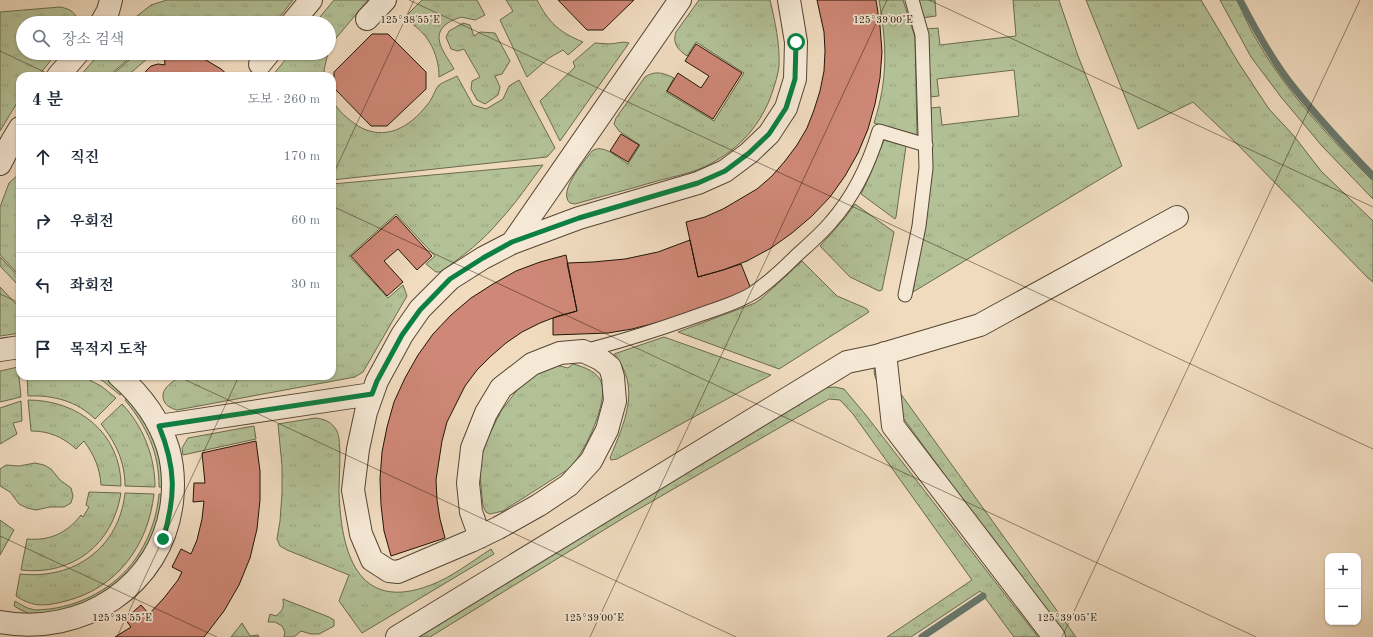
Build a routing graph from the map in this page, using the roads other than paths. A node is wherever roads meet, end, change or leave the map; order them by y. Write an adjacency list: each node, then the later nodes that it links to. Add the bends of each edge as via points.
1 (111, 0): 7 (street)
2 (311, 0): 8 (street)
3 (384, 0): 9 (street)
4 (680, 0): 16 (street)
5 (788, 0): 16 (street, via 796,42 795,79 786,108 769,134 749,153 725,171 698,183 579,218)
6 (912, 0): 13 (lane, via 922,35)
7 (105, 16)
8 (298, 16)
9 (367, 19)
10 (72, 60): 11 (street)
11 (61, 72)
12 (16, 135): 14 (street)
13 (926, 145): 17 (lane, via 919,226); 20 (lane, via 879,131 862,176 831,222 752,294 669,326)
14 (0, 164)
15 (1177, 217): 21 (street, via 980,325)
16 (512, 242): 23 (street, via 450,279 420,310 402,335)
17 (905, 295)
18 (16, 348): 19 (street)
19 (0, 350)
20 (583, 352): 25 (street, via 560,353 532,364 501,388 486,413 472,448 468,482 471,512); 25 (street, via 600,359 610,367 615,401 607,430 591,461 569,485 539,505)
21 (885, 353): 27 (street, via 847,362); 28 (street, via 893,426)
22 (123, 380): 24 (street, via 148,406)
23 (372, 394): 24 (street); 25 (street, via 358,449 353,490 361,534 372,560 389,571 398,572)
24 (159, 426): 26 (street, via 168,448 172,471 170,517 153,560 139,578 104,608 83,617 60,624 37,626)
25 (480, 536)
26 (0, 622)
27 (397, 637)
28 (1054, 637)

